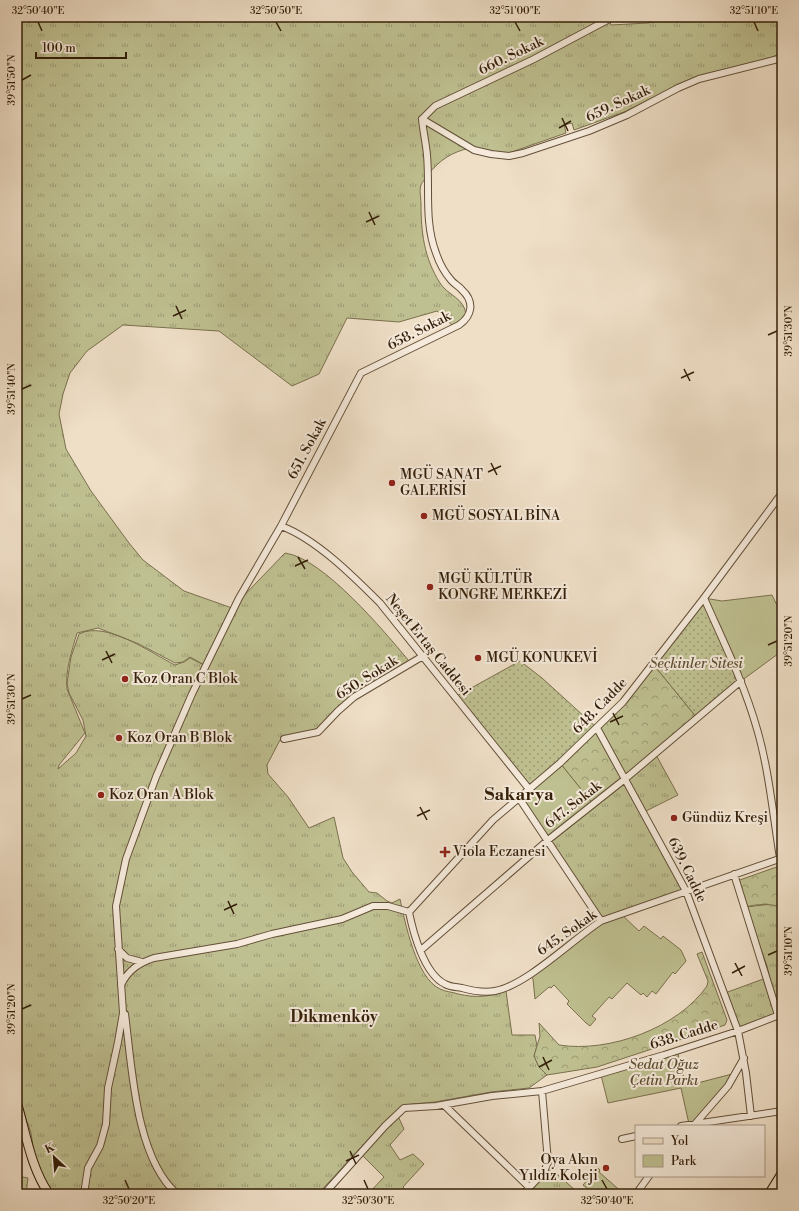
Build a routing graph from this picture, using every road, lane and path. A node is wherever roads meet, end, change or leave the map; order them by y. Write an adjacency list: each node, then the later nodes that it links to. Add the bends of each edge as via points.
1 (613, 17): 3 (street, 660. Sokak, via 534,59 435,106)
2 (782, 58): 3 (street, 659. Sokak, via 699,79 589,131 509,156 474,150)
3 (422, 119): 4 (street, 658. Sokak, via 427,156 431,240 451,280 463,291 469,302 470,313 459,325)
4 (361, 373): 6 (street, 651. Sokak)
5 (782, 494): 7 (street, 648. Cadde)
6 (281, 526): 8 (street, Neşet Ertaş Caddesi, via 294,531 357,581 395,620); 21 (street, 651. Sokak, via 240,598 192,694 156,777 126,859 120,885 116,906)
7 (704, 598): 9 (street); 10 (street, 648. Cadde, via 623,702)
8 (423, 656): 11 (street, 650. Sokak, via 354,697 318,732); 13 (street, Neşet Ertaş Caddesi)
9 (741, 681): 12 (street, 647. Sokak); 16 (street, via 762,750)
10 (596, 728): 12 (street, 639. Cadde); 13 (street, 648. Cadde)
11 (284, 739)
12 (625, 779): 15 (street, 647. Sokak); 18 (street, 639. Cadde)
13 (529, 789): 14 (street, 648. Cadde)
14 (519, 798): 15 (street); 19 (street, 648. Cadde, via 493,820)
15 (548, 840): 20 (street); 22 (street, 647. Sokak)
16 (781, 858): 17 (street, 645. Sokak)
17 (734, 874): 18 (street, 645. Sokak); 25 (street)
18 (686, 891): 20 (street, 645. Sokak); 26 (street, 639. Cadde)
19 (409, 912): 22 (street, 645. Sokak); 23 (street, via 388,906 373,906 342,919 237,944)
20 (601, 921): 22 (street, 645. Sokak, via 535,971 495,991 481,992 444,984 431,970)
21 (118, 949): 23 (street, via 127,958); 24 (street, 651. Sokak)
22 (421, 950)
23 (142, 962): 24 (street, via 130,972)
24 (121, 985): 40 (street, via 123,1013 108,1088 106,1124 100,1146 88,1168); 41 (street, via 137,1106 154,1163 168,1186)
25 (780, 1014): 26 (street, 638. Cadde)
26 (738, 1031): 27 (street, 639. Cadde); 28 (street, 638. Cadde)
27 (744, 1058): 32 (street, 639. Cadde); 33 (street, via 728,1086)
28 (542, 1091): 30 (street, 638. Cadde, via 492,1096); 38 (street, via 548,1162 544,1172)
29 (17, 1103): 39 (main road, via 34,1165)
30 (444, 1105): 38 (street); 42 (street, 638. Cadde, via 404,1108)
31 (782, 1111): 32 (street)
32 (751, 1116): 33 (street)
33 (695, 1124)
34 (635, 1136): 35 (street)
35 (622, 1139)
36 (782, 1173): 45 (main road)
37 (648, 1177): 44 (street)
38 (529, 1187): 43 (street)
39 (49, 1194)
40 (84, 1194)
41 (177, 1194)
42 (324, 1194)
43 (523, 1194)
44 (636, 1194)
45 (769, 1194)

